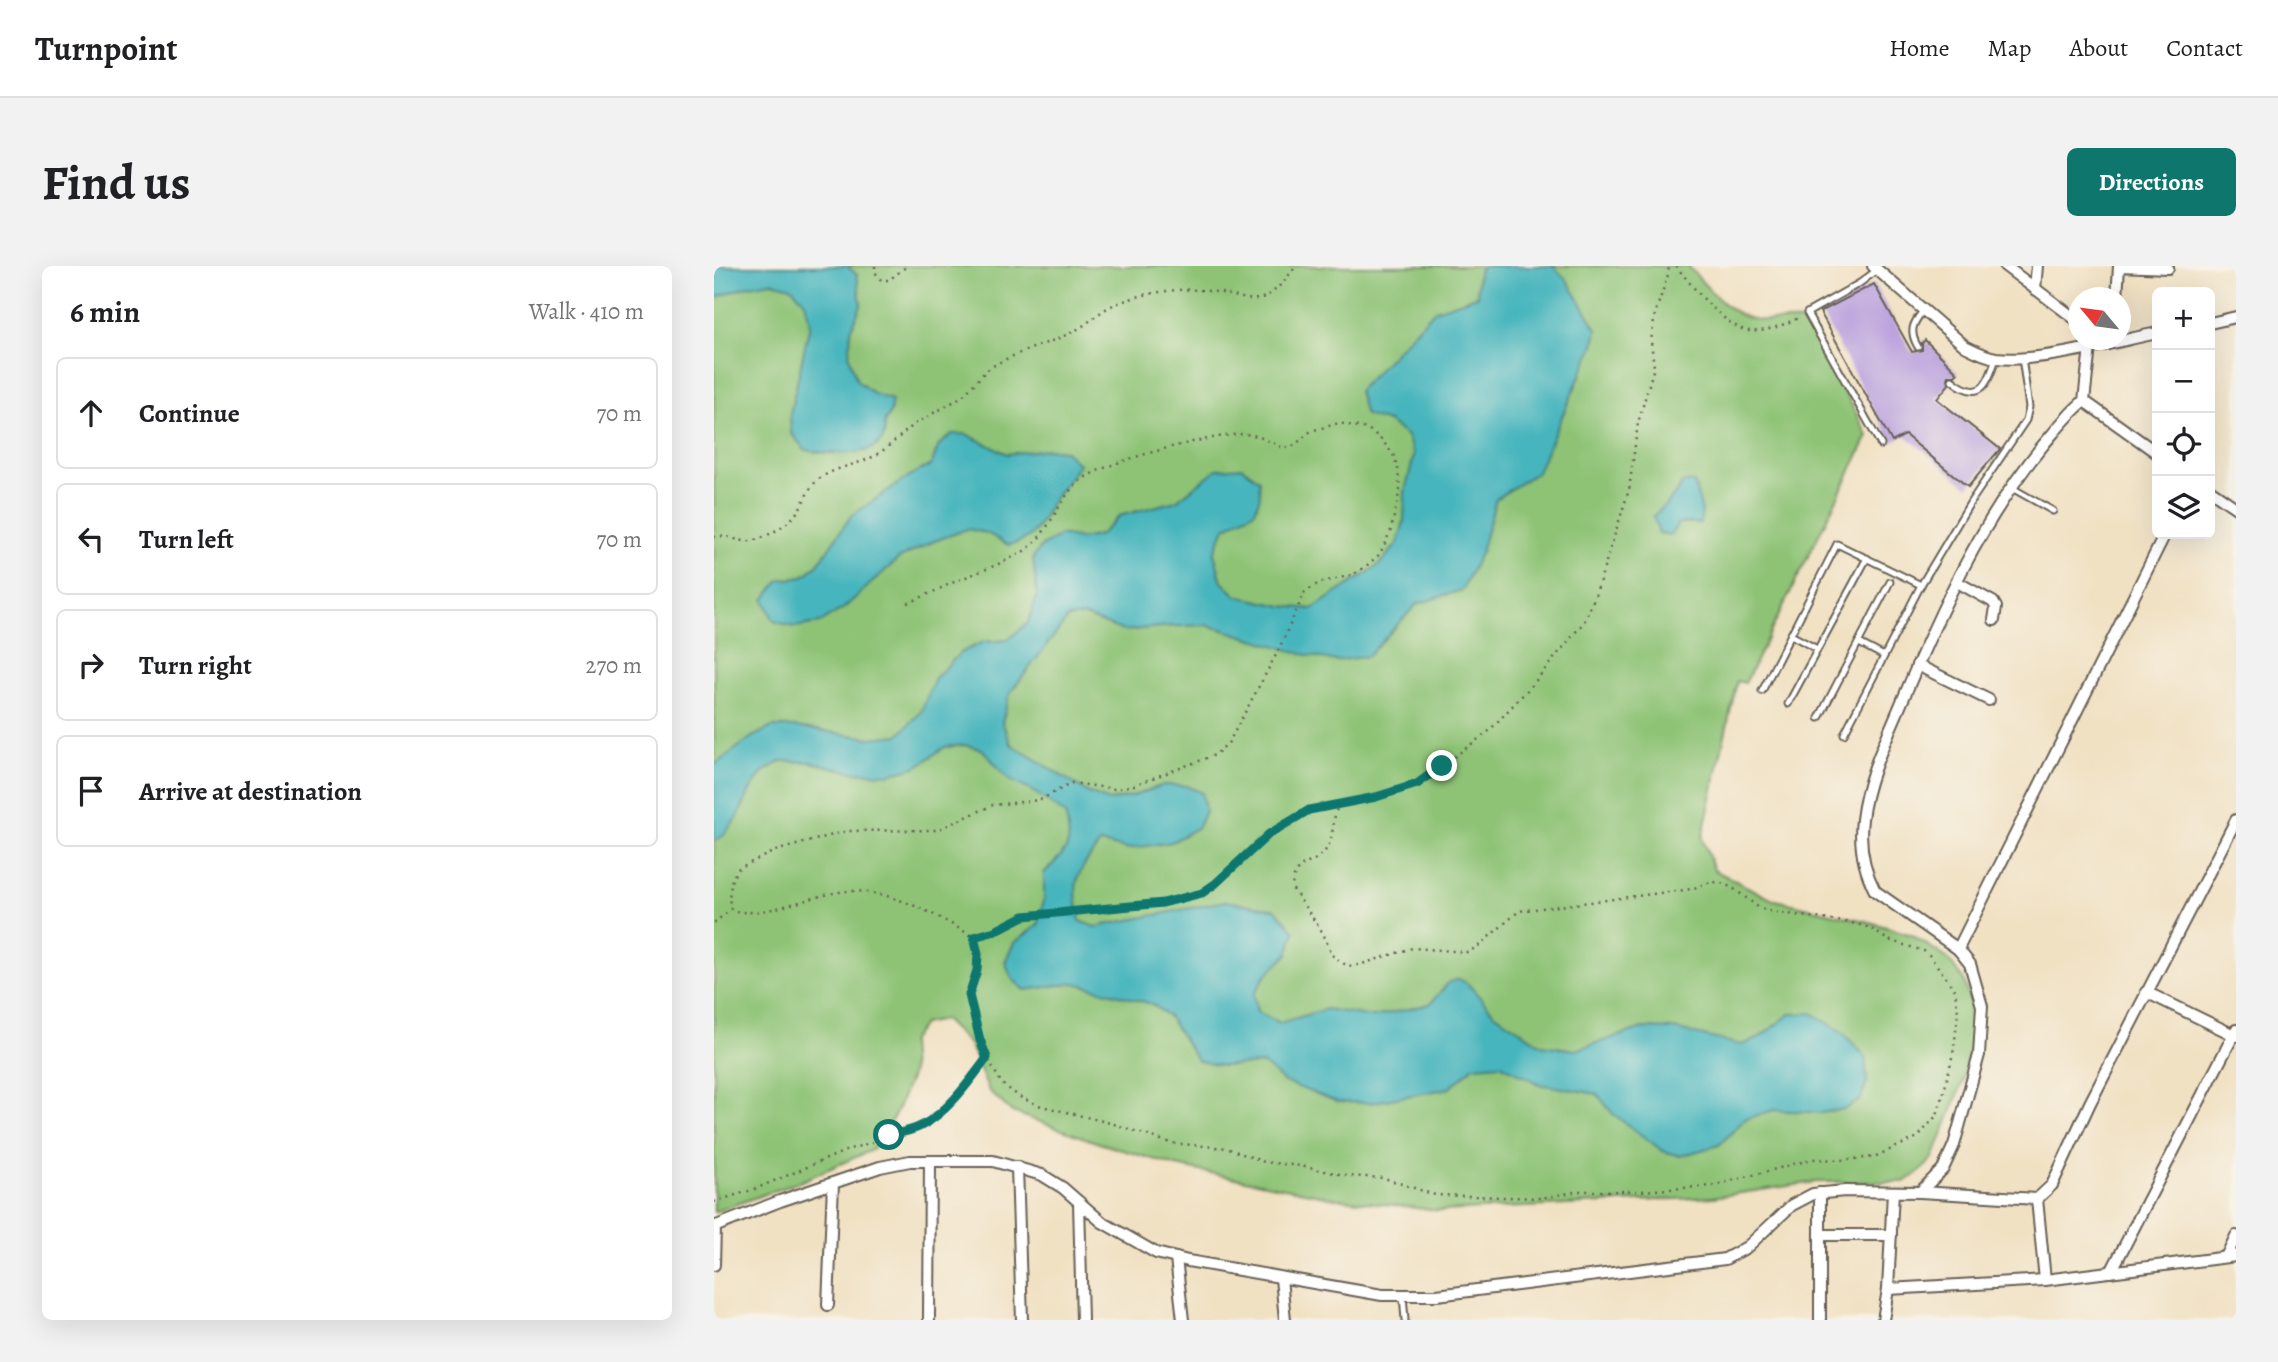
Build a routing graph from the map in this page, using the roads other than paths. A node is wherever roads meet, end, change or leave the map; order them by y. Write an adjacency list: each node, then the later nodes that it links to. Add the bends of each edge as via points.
1 (2006, 266): 6 (street)
2 (2023, 266): 6 (street)
3 (2037, 266): 8 (street)
4 (1875, 268): 9 (street); 22 (lane, via 1860,284 1807,313)
5 (2168, 268): 7 (street, via 2119,266)
6 (2021, 279): 8 (street)
7 (2118, 287)
8 (2035, 289): 10 (street)
9 (1923, 311): 15 (lane, via 1912,328); 18 (street, via 1965,346)
10 (2068, 314)
11 (2236, 317): 12 (street)
12 (2215, 321)
13 (2152, 334): 14 (street)
14 (2131, 337)
15 (1918, 347)
16 (2068, 350): 19 (street)
17 (2090, 350): 21 (street)
18 (1996, 358): 19 (street); 20 (lane, via 1980,389 1963,390)
19 (2022, 358): 32 (lane, via 2029,407 2026,420)
20 (1952, 380)
21 (2084, 401): 23 (street); 24 (street, via 2071,411)
22 (1881, 445)
23 (2152, 449)
24 (2012, 488): 27 (lane); 31 (street)
25 (2215, 493): 26 (street)
26 (2236, 508)
27 (2053, 511)
28 (2163, 539): 45 (street)
29 (1867, 558): 32 (lane); 34 (lane, via 1837,544); 36 (lane)
30 (1890, 582): 35 (lane)
31 (1957, 582): 33 (street, via 1993,602); 38 (street)
32 (1921, 584): 37 (lane)
33 (1994, 620)
34 (1791, 635): 36 (lane); 39 (lane)
35 (1858, 643): 37 (lane); 42 (lane)
36 (1817, 649): 41 (lane)
37 (1884, 656): 43 (lane)
38 (1917, 665): 40 (street); 45 (street, via 1870,776 1861,853 1875,891)
39 (1762, 691)
40 (1989, 700)
41 (1787, 704)
42 (1819, 718)
43 (1844, 734)
44 (2236, 820): 46 (street)
45 (1958, 949): 52 (street, via 1970,964 1982,1006 1979,1055 1954,1145 1943,1169)
46 (2146, 992): 47 (street); 54 (street, via 2052,1185)
47 (2235, 1033): 63 (street)
48 (930, 1161): 49 (street, via 993,1161); 50 (street, via 880,1167); 69 (street)
49 (1017, 1167): 55 (street, via 1042,1175); 70 (street)
50 (833, 1183): 56 (street); 68 (street)
51 (1893, 1192): 52 (street); 53 (street); 58 (street)
52 (1920, 1192): 54 (street)
53 (1820, 1193): 57 (street); 67 (street, via 1792,1205 1747,1247 1725,1259)
54 (2037, 1199): 65 (street)
55 (1079, 1202): 61 (street, via 1119,1233); 71 (street)
56 (714, 1227): 62 (street)
57 (1821, 1235): 58 (street); 75 (street)
58 (1891, 1235): 66 (street)
59 (2236, 1236): 60 (street)
60 (2231, 1256): 63 (street)
61 (1176, 1258): 64 (street); 72 (street)
62 (714, 1265)
63 (2110, 1272): 65 (street)
64 (1281, 1278): 67 (street); 73 (street)
65 (2045, 1280): 66 (street)
66 (1888, 1289): 76 (street)
67 (1403, 1296): 74 (lane)
68 (828, 1305)
69 (929, 1320)
70 (1022, 1320)
71 (1082, 1320)
72 (1183, 1320)
73 (1285, 1320)
74 (1405, 1320)
75 (1821, 1320)
76 (1883, 1320)

